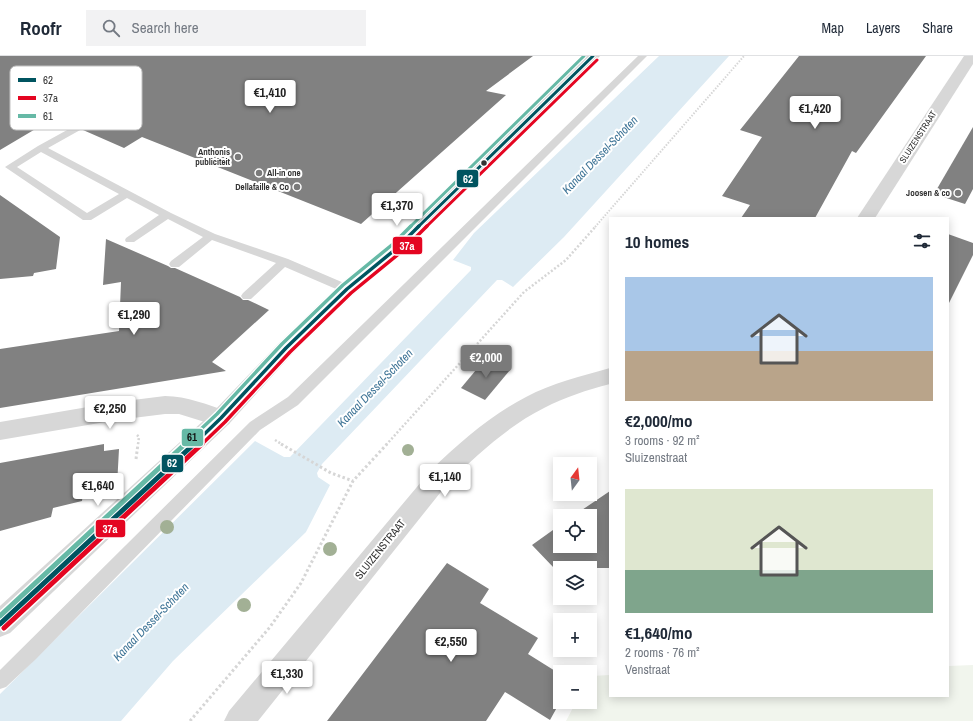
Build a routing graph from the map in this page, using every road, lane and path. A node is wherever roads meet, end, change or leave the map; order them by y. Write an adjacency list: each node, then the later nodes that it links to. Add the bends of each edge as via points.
1 (593, 56): 14 (street, via 397,248)
2 (643, 56): 24 (lane, via 293,401 255,426)
3 (744, 56): 21 (path, via 566,260 524,292)
4 (971, 56): 9 (street, SLUIZENSTRAAT)
5 (73, 130): 6 (lane)
6 (41, 148): 7 (lane); 7 (lane, via 10,168 88,218)
7 (127, 193): 8 (lane)
8 (167, 216): 10 (lane); 11 (lane)
9 (867, 217)
10 (211, 236): 12 (lane); 13 (lane)
11 (130, 240)
12 (284, 262): 14 (lane); 15 (lane)
13 (175, 264)
14 (347, 289): 18 (street, via 286,348)
15 (247, 296)
16 (609, 376): 26 (street, SLUIZENSTRAAT, via 580,384 528,406 468,449 440,476)
17 (117, 411): 18 (street, via 179,405); 19 (street); 22 (path, via 139,437)
18 (221, 418): 22 (street)
19 (0, 431)
20 (284, 446): 21 (path, via 331,473)
21 (353, 481): 25 (path, via 301,583 275,621)
22 (130, 502): 23 (street)
23 (0, 624)
24 (0, 681)
25 (190, 721)
26 (238, 721)

